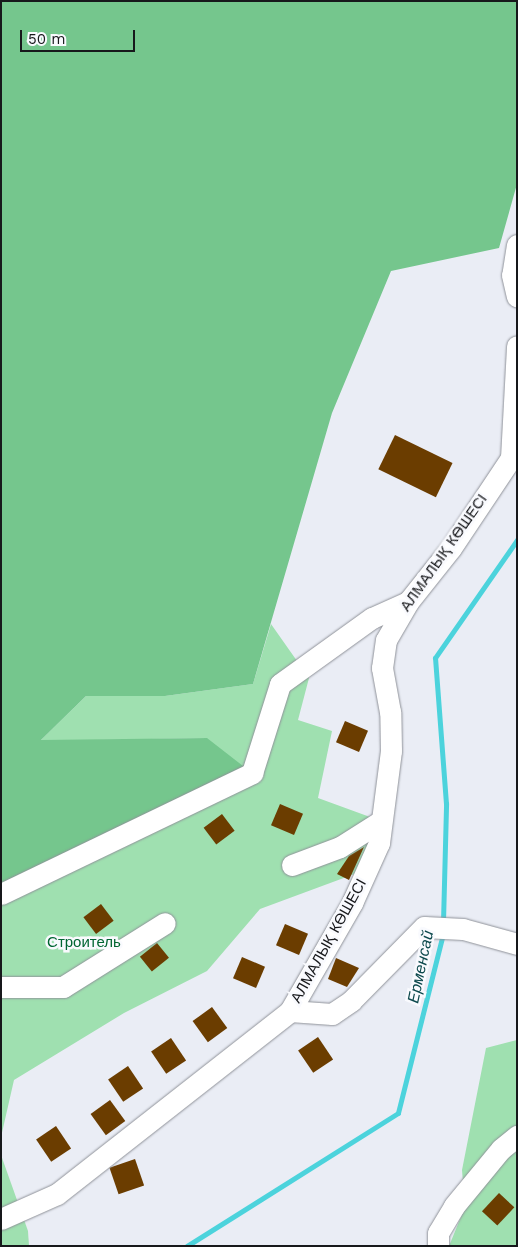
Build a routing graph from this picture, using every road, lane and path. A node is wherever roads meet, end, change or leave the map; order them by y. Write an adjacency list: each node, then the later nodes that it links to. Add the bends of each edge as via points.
1 (517, 245): 2 (street, via 512,276)
2 (517, 296)
3 (517, 346): 4 (street, АЛМАЛЫҚ КӨШЕСІ, via 511,458 452,548)
4 (408, 602): 5 (street, АЛМАЛЫҚ КӨШЕСІ, via 386,640 382,668 390,712 391,752); 7 (street, via 372,618 280,684 252,773)
5 (381, 821): 6 (street, via 340,847); 11 (street, АЛМАЛЫҚ КӨШЕСІ, via 379,843 352,903)
6 (292, 865)
7 (1, 894)
8 (165, 923): 10 (street, via 63,988)
9 (517, 944): 11 (street, via 463,929 424,928 351,1002 332,1014)
10 (1, 987)
11 (290, 1011): 13 (street, АЛМАЛЫҚ КӨШЕСІ, via 57,1194)
12 (517, 1136): 14 (street, via 501,1149 454,1206 438,1233)
13 (1, 1219)
14 (438, 1246)

